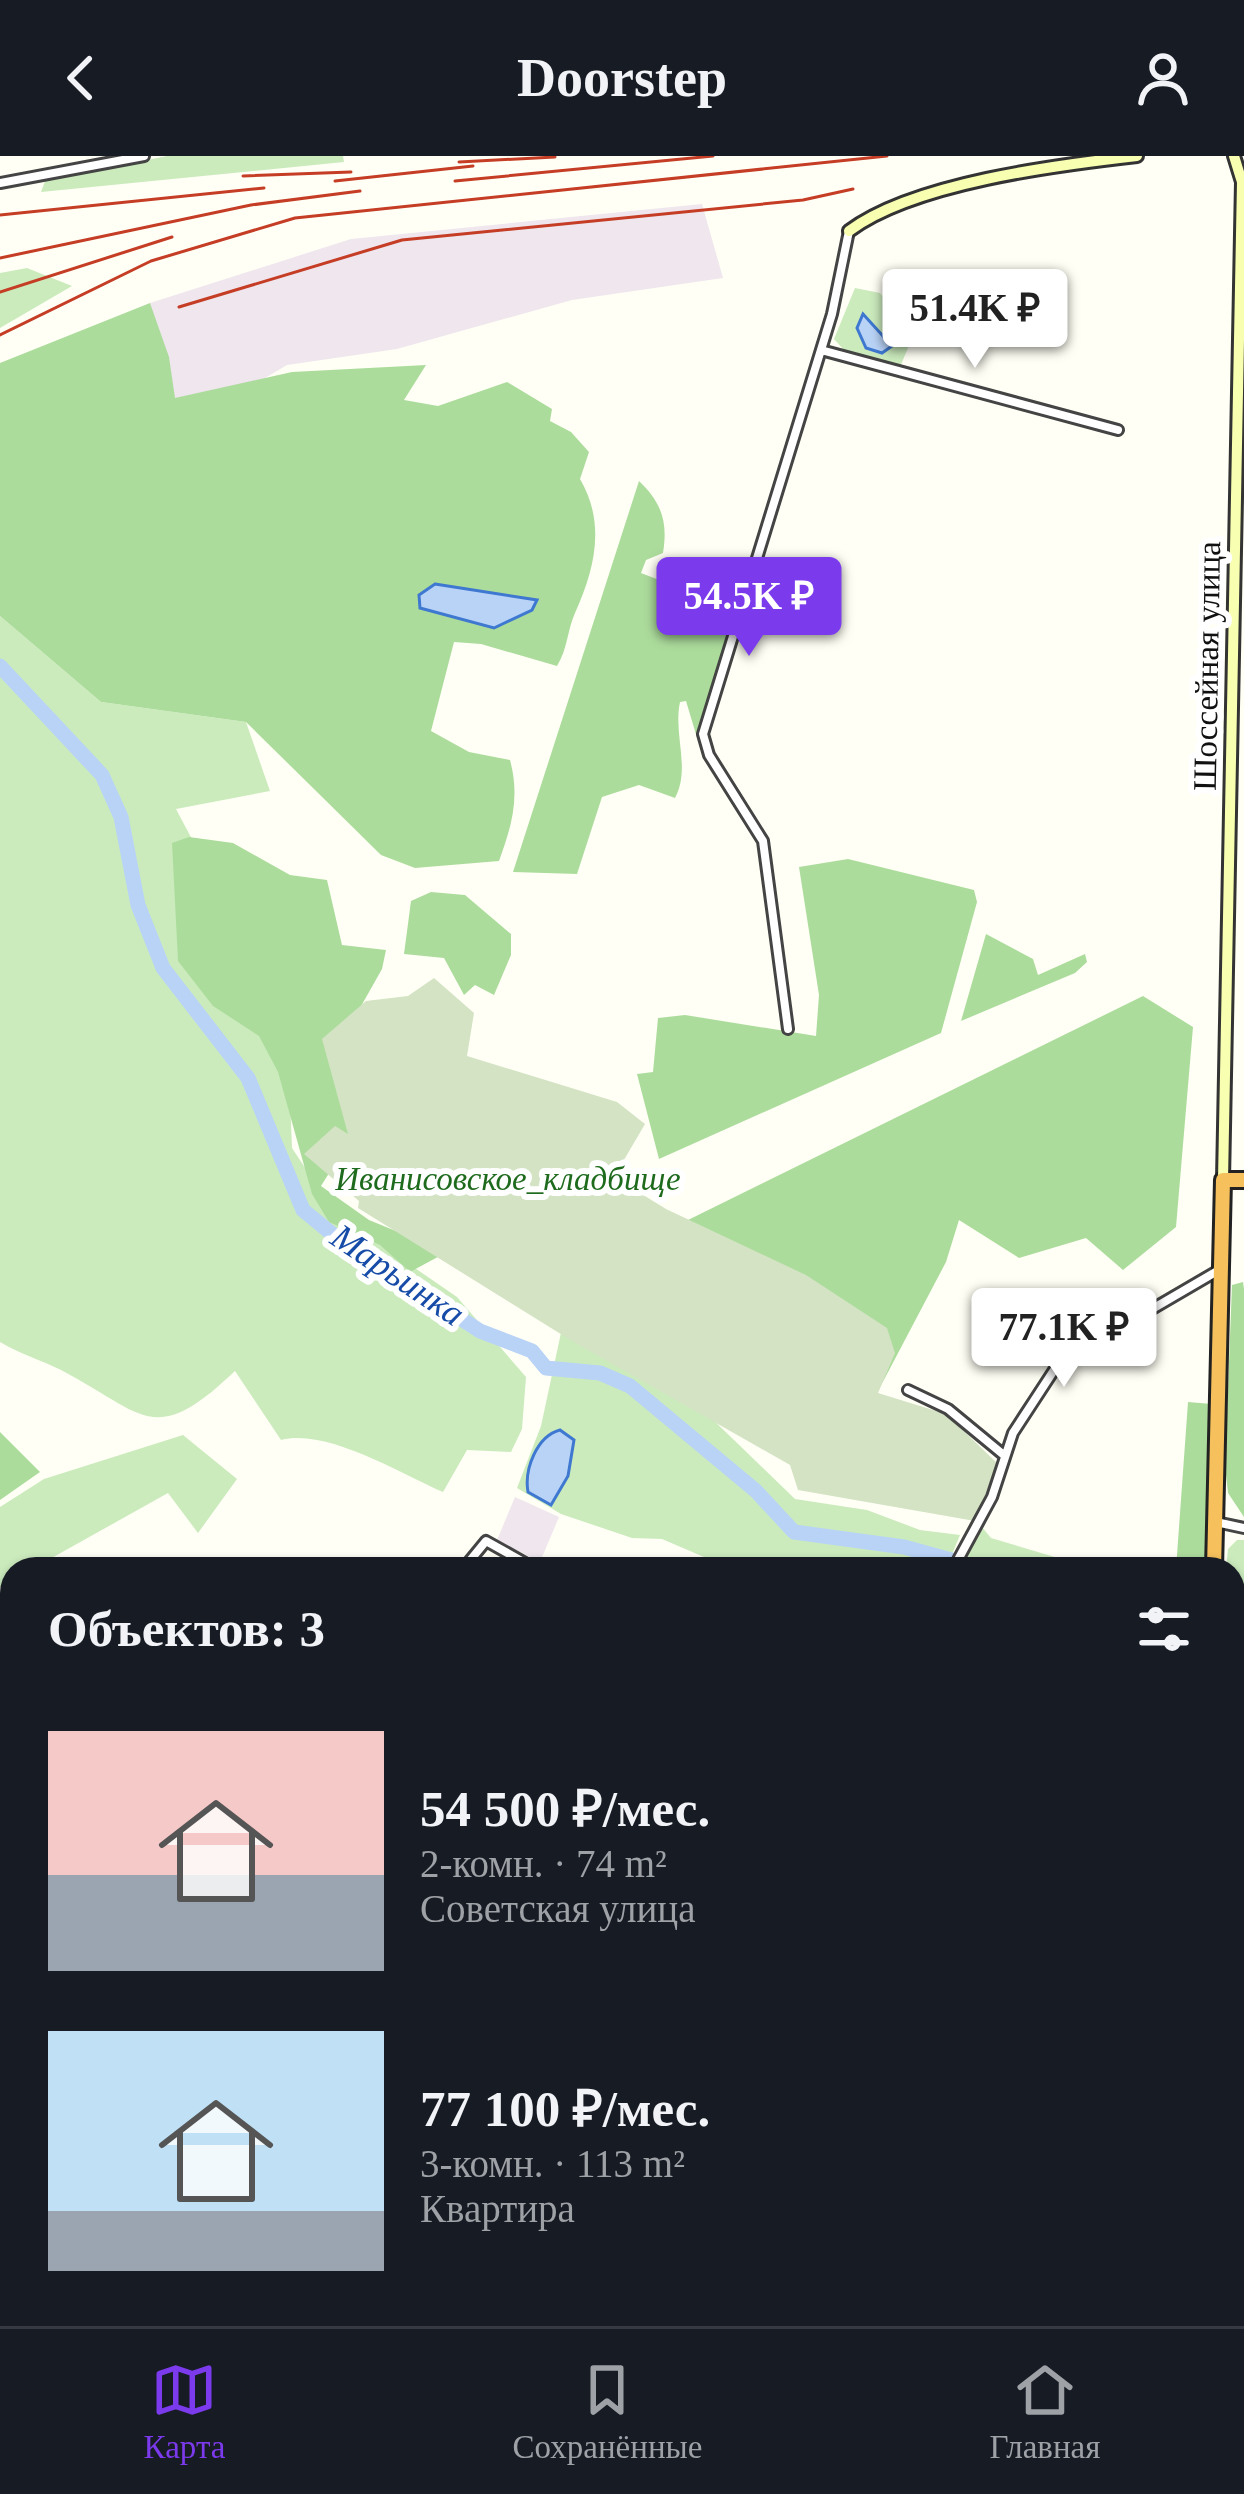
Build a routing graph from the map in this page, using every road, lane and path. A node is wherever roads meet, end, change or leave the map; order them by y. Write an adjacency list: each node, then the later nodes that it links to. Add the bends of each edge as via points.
1 (144, 156): 4 (street)
2 (1137, 156): 5 (street, via 995,179 887,210)
3 (1234, 156): 9 (street, Шоссейная улица, via 1242,182)
4 (0, 183)
5 (849, 231): 6 (street)
6 (821, 350): 7 (street); 8 (street, via 703,734 763,841)
7 (1118, 430)
8 (788, 1029)
9 (1223, 1180): 10 (highway); 11 (highway)
10 (1244, 1180)
11 (1221, 1269): 13 (street, via 1058,1364); 14 (highway)
12 (908, 1390): 13 (street, via 948,1409)
13 (1005, 1456): 18 (street)
14 (1215, 1522): 15 (street); 19 (highway)
15 (1244, 1528)
16 (473, 1557): 17 (street, via 486,1541)
17 (515, 1557)
18 (959, 1557)
19 (1214, 1557)

